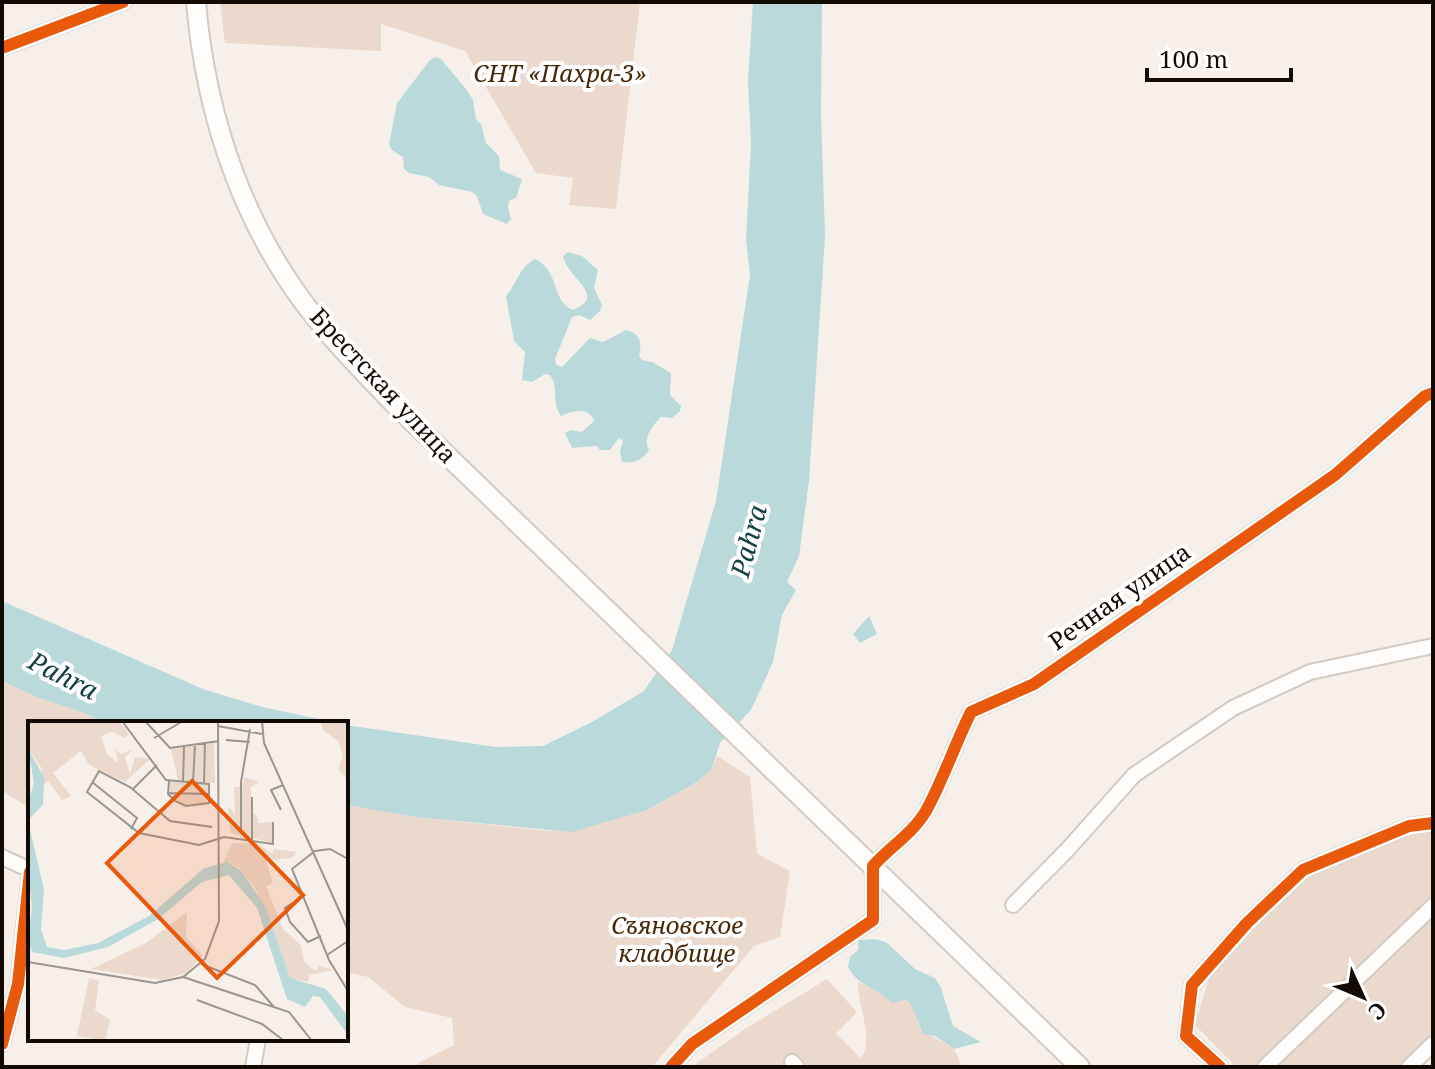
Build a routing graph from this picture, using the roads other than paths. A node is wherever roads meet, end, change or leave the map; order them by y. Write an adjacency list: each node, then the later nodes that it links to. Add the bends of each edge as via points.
1 (123, 2): 3 (street)
2 (196, 2): 8 (main road, Брестская улица, via 207,83 232,170 251,216 322,326 591,596)
3 (2, 48)
4 (1433, 393): 8 (street, Речная улица, via 1335,475 1034,684 971,712 926,812)
5 (1433, 646): 11 (street, via 1310,672 1233,708 1134,775)
6 (1433, 823): 20 (street, via 1409,826 1303,870 1192,985 1186,1036)
7 (2, 857): 9 (street)
8 (873, 866): 18 (street, via 873,920 692,1044); 19 (main road, Брестская улица)
9 (28, 870)
10 (28, 890): 14 (street, via 18,984)
11 (1013, 905)
12 (1433, 906): 21 (street)
13 (258, 1041): 17 (street)
14 (2, 1044)
15 (1433, 1044): 16 (street)
16 (1415, 1065)
17 (253, 1067)
18 (671, 1067)
19 (1080, 1067)
20 (1220, 1067)
21 (1265, 1067)

